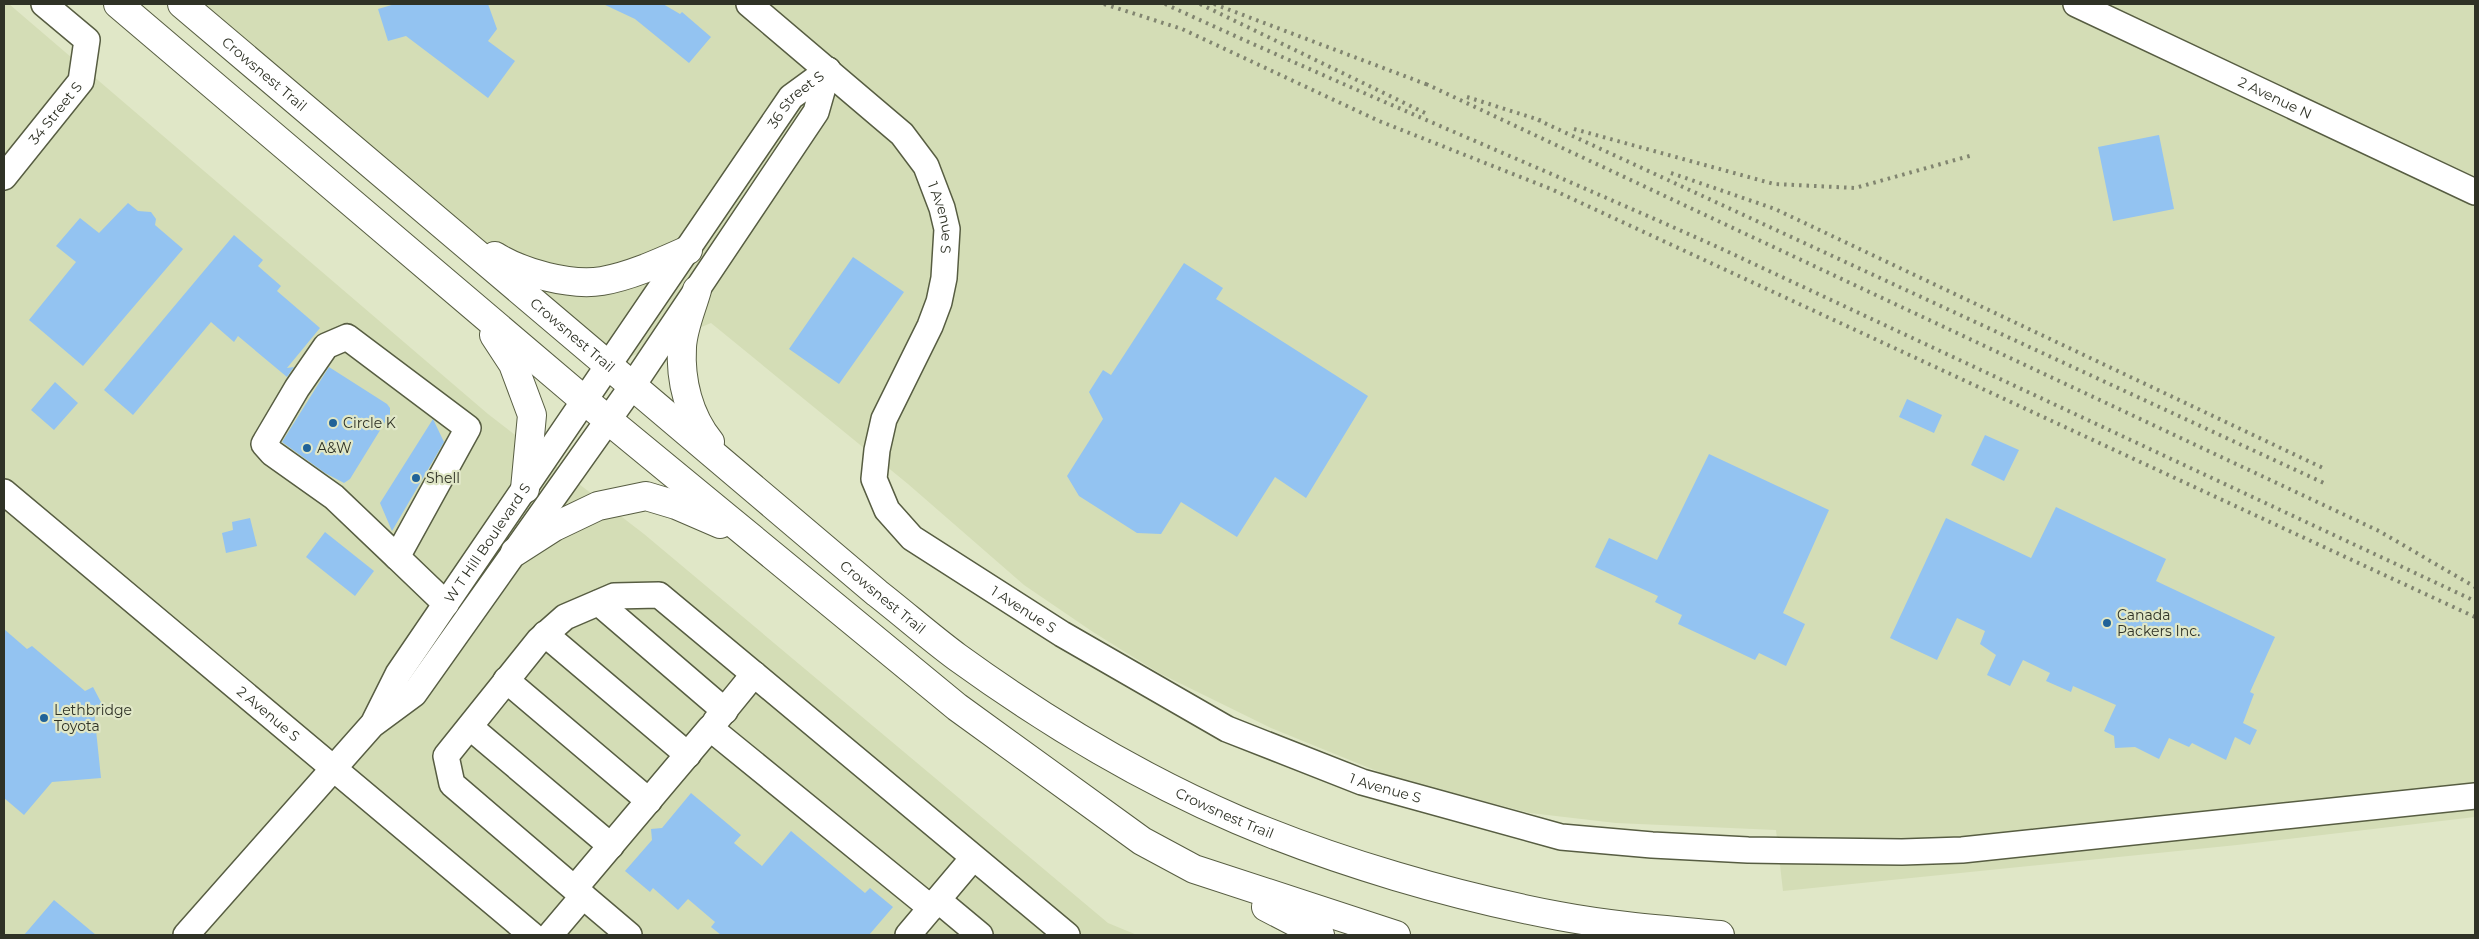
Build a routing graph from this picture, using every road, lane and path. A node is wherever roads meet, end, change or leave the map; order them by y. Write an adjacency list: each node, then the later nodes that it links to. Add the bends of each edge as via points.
1 (44, 4): 7 (street, 34 Street S, via 87,40 81,82)
2 (118, 4): 12 (highway)
3 (182, 4): 9 (highway, Crowsnest Trail)
4 (749, 4): 6 (street, 1 Avenue S)
5 (2076, 4): 8 (street, 2 Avenue N)
6 (828, 70): 10 (street, 36 Street S, via 791,97); 11 (street, 36 Street S, via 816,112); 33 (street, 1 Avenue S, via 915,149 936,189 947,229 939,302 884,419 876,450 874,479 887,510 912,538 1062,634 1227,729 1362,782 1561,837 1652,845 1748,850 1962,850)
7 (4, 176)
8 (2475, 192)
9 (443, 224): 10 (highway, via 503,262 548,279 600,281 655,265); 13 (highway, Crowsnest Trail)
10 (688, 250): 13 (street, 36 Street S)
11 (697, 290): 14 (street, 36 Street S); 17 (highway, via 682,346 683,383 698,427)
12 (477, 309): 15 (highway); 18 (highway, via 513,364 532,415)
13 (611, 365): 14 (highway, Crowsnest Trail); 15 (street, W T Hill Boulevard S)
14 (633, 385): 16 (street, W T Hill Boulevard S); 17 (highway, Crowsnest Trail)
15 (585, 401): 16 (highway); 18 (street, W T Hill Boulevard S)
16 (608, 420): 20 (highway); 21 (street, W T Hill Boulevard S)
17 (733, 470): 49 (highway, Crowsnest Trail, via 957,657 1104,751 1238,820 1319,850 1468,896 1559,916)
18 (525, 489): 24 (street, W T Hill Boulevard S)
19 (4, 492): 32 (street, 2 Avenue S)
20 (749, 536): 21 (highway, via 646,496 598,506 554,527); 37 (highway, via 957,708 1142,841)
21 (515, 552): 29 (street, W T Hill Boulevard S, via 414,694)
22 (397, 557): 22 (street, via 468,428 347,337 326,346 264,444 334,497); 24 (street)
23 (599, 603): 25 (street, via 565,617); 26 (street, via 614,596 659,595); 28 (street)
24 (446, 604): 29 (street, W T Hill Boulevard S, via 398,674)
25 (545, 634): 27 (street); 31 (street)
26 (754, 674): 28 (street); 36 (street)
27 (506, 680): 30 (street); 34 (street)
28 (718, 719): 31 (street); 39 (street)
29 (372, 725): 32 (street, W T Hill Boulevard S)
30 (470, 727): 35 (street); 38 (street, via 446,756 452,784)
31 (688, 755): 34 (street)
32 (333, 768): 40 (street, W T Hill Boulevard S); 41 (street, 2 Avenue S)
33 (2475, 796)
34 (649, 801): 35 (street)
35 (610, 846): 38 (street)
36 (974, 858): 39 (street); 46 (street)
37 (1194, 868): 47 (highway); 48 (highway)
38 (579, 892): 42 (street); 43 (street)
39 (934, 904): 44 (street); 45 (street)
40 (186, 935)
41 (532, 935)
42 (550, 935)
43 (629, 935)
44 (908, 935)
45 (980, 935)
46 (1067, 935)
47 (1320, 935)
48 (1396, 935)
49 (1720, 935)

